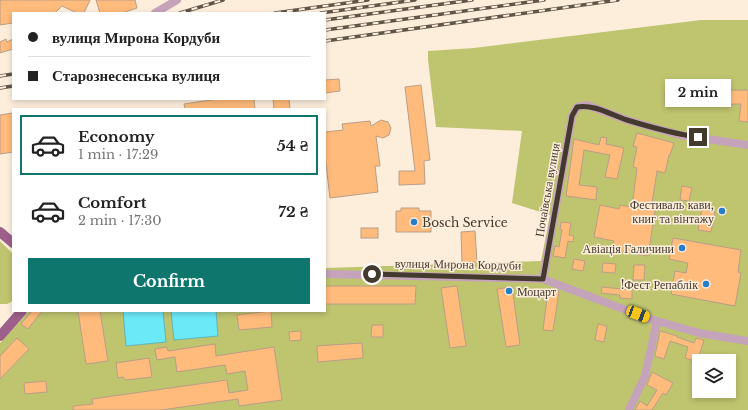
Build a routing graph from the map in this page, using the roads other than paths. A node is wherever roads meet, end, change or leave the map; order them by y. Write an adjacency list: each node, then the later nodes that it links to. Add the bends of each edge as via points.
1 (177, 0): 2 (street)
2 (157, 12)
3 (748, 145): 7 (street, Почаївська вулиця, via 680,135 587,105 577,107 572,116)
4 (0, 232): 5 (main road)
5 (12, 242)
6 (326, 274): 7 (street, вулиця Мирона Кордуби)
7 (543, 279): 9 (street, вулиця Мирона Кордуби)
8 (21, 312): 10 (main road)
9 (657, 321): 11 (street, вулиця Мирона Кордуби, via 699,334); 12 (street, via 645,376)
10 (0, 336)
11 (748, 341)
12 (629, 410)

